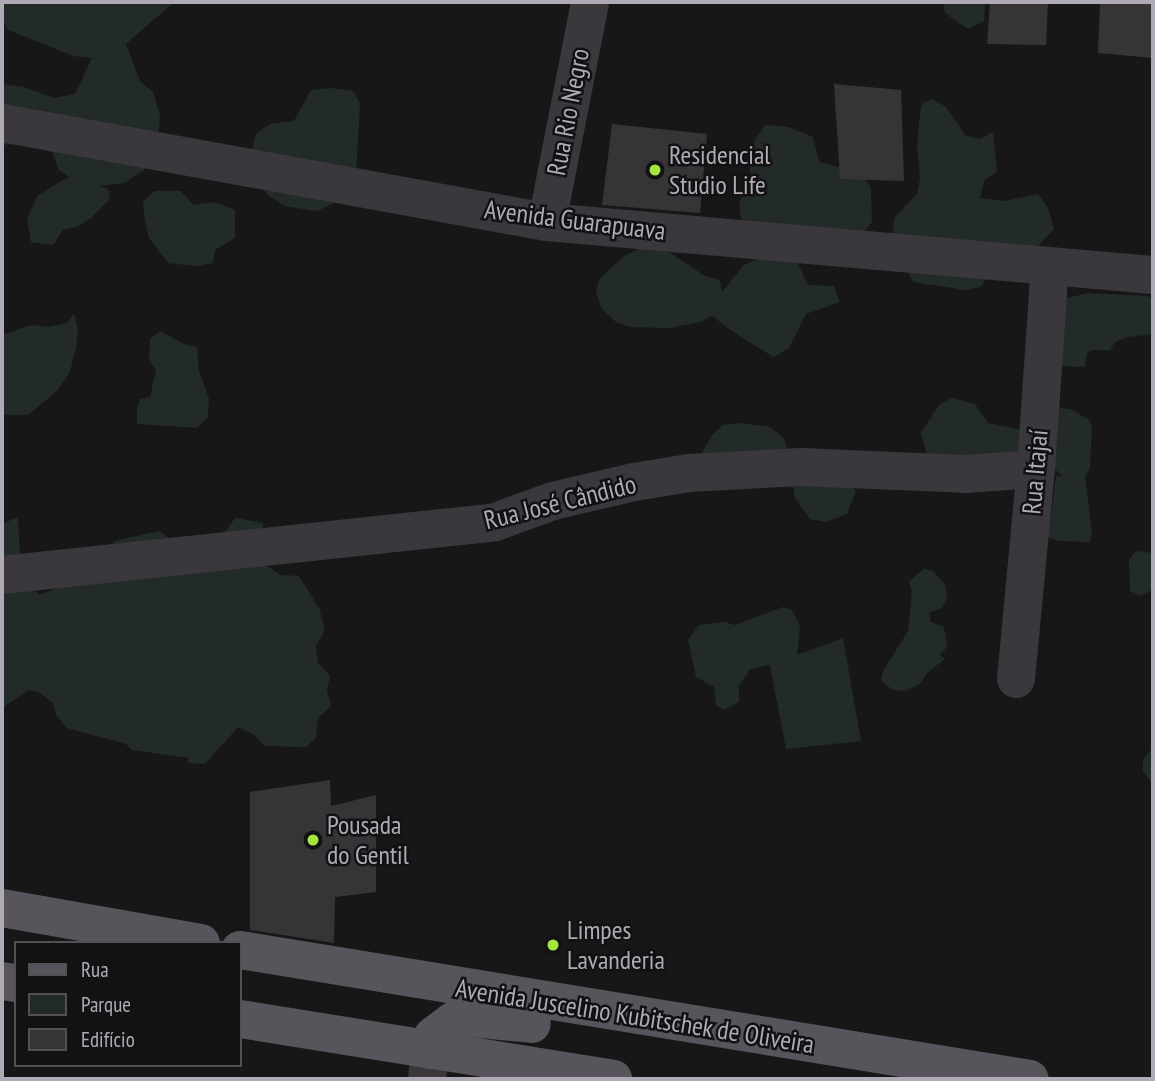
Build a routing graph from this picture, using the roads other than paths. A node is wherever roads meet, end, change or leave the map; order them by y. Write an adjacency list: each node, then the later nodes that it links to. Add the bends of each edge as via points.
1 (590, 2): 3 (street, Rua Rio Negro)
2 (2, 123): 3 (street, Avenida Guarapuava)
3 (547, 222): 4 (street, Avenida Guarapuava)
4 (1050, 265): 5 (street, Avenida Guarapuava); 6 (street, Rua Itajaí)
5 (1153, 275)
6 (1036, 469): 7 (street, Rua José Cândido, via 965,474 801,467 690,473 552,501 495,522); 8 (street, Rua Itajaí)
7 (2, 575)
8 (1016, 679)
9 (2, 908): 10 (main road)
10 (190, 941)
11 (242, 950): 13 (main road, Avenida Juscelino Kubitschek de Oliveira)
12 (242, 1019): 14 (main road)
13 (778, 1039): 14 (main road, via 739,1052 717,1053 471,1018 453,1021 433,1036); 16 (main road, Avenida Juscelino Kubitschek de Oliveira)
14 (428, 1065): 15 (main road)
15 (613, 1079)
16 (1030, 1079)

